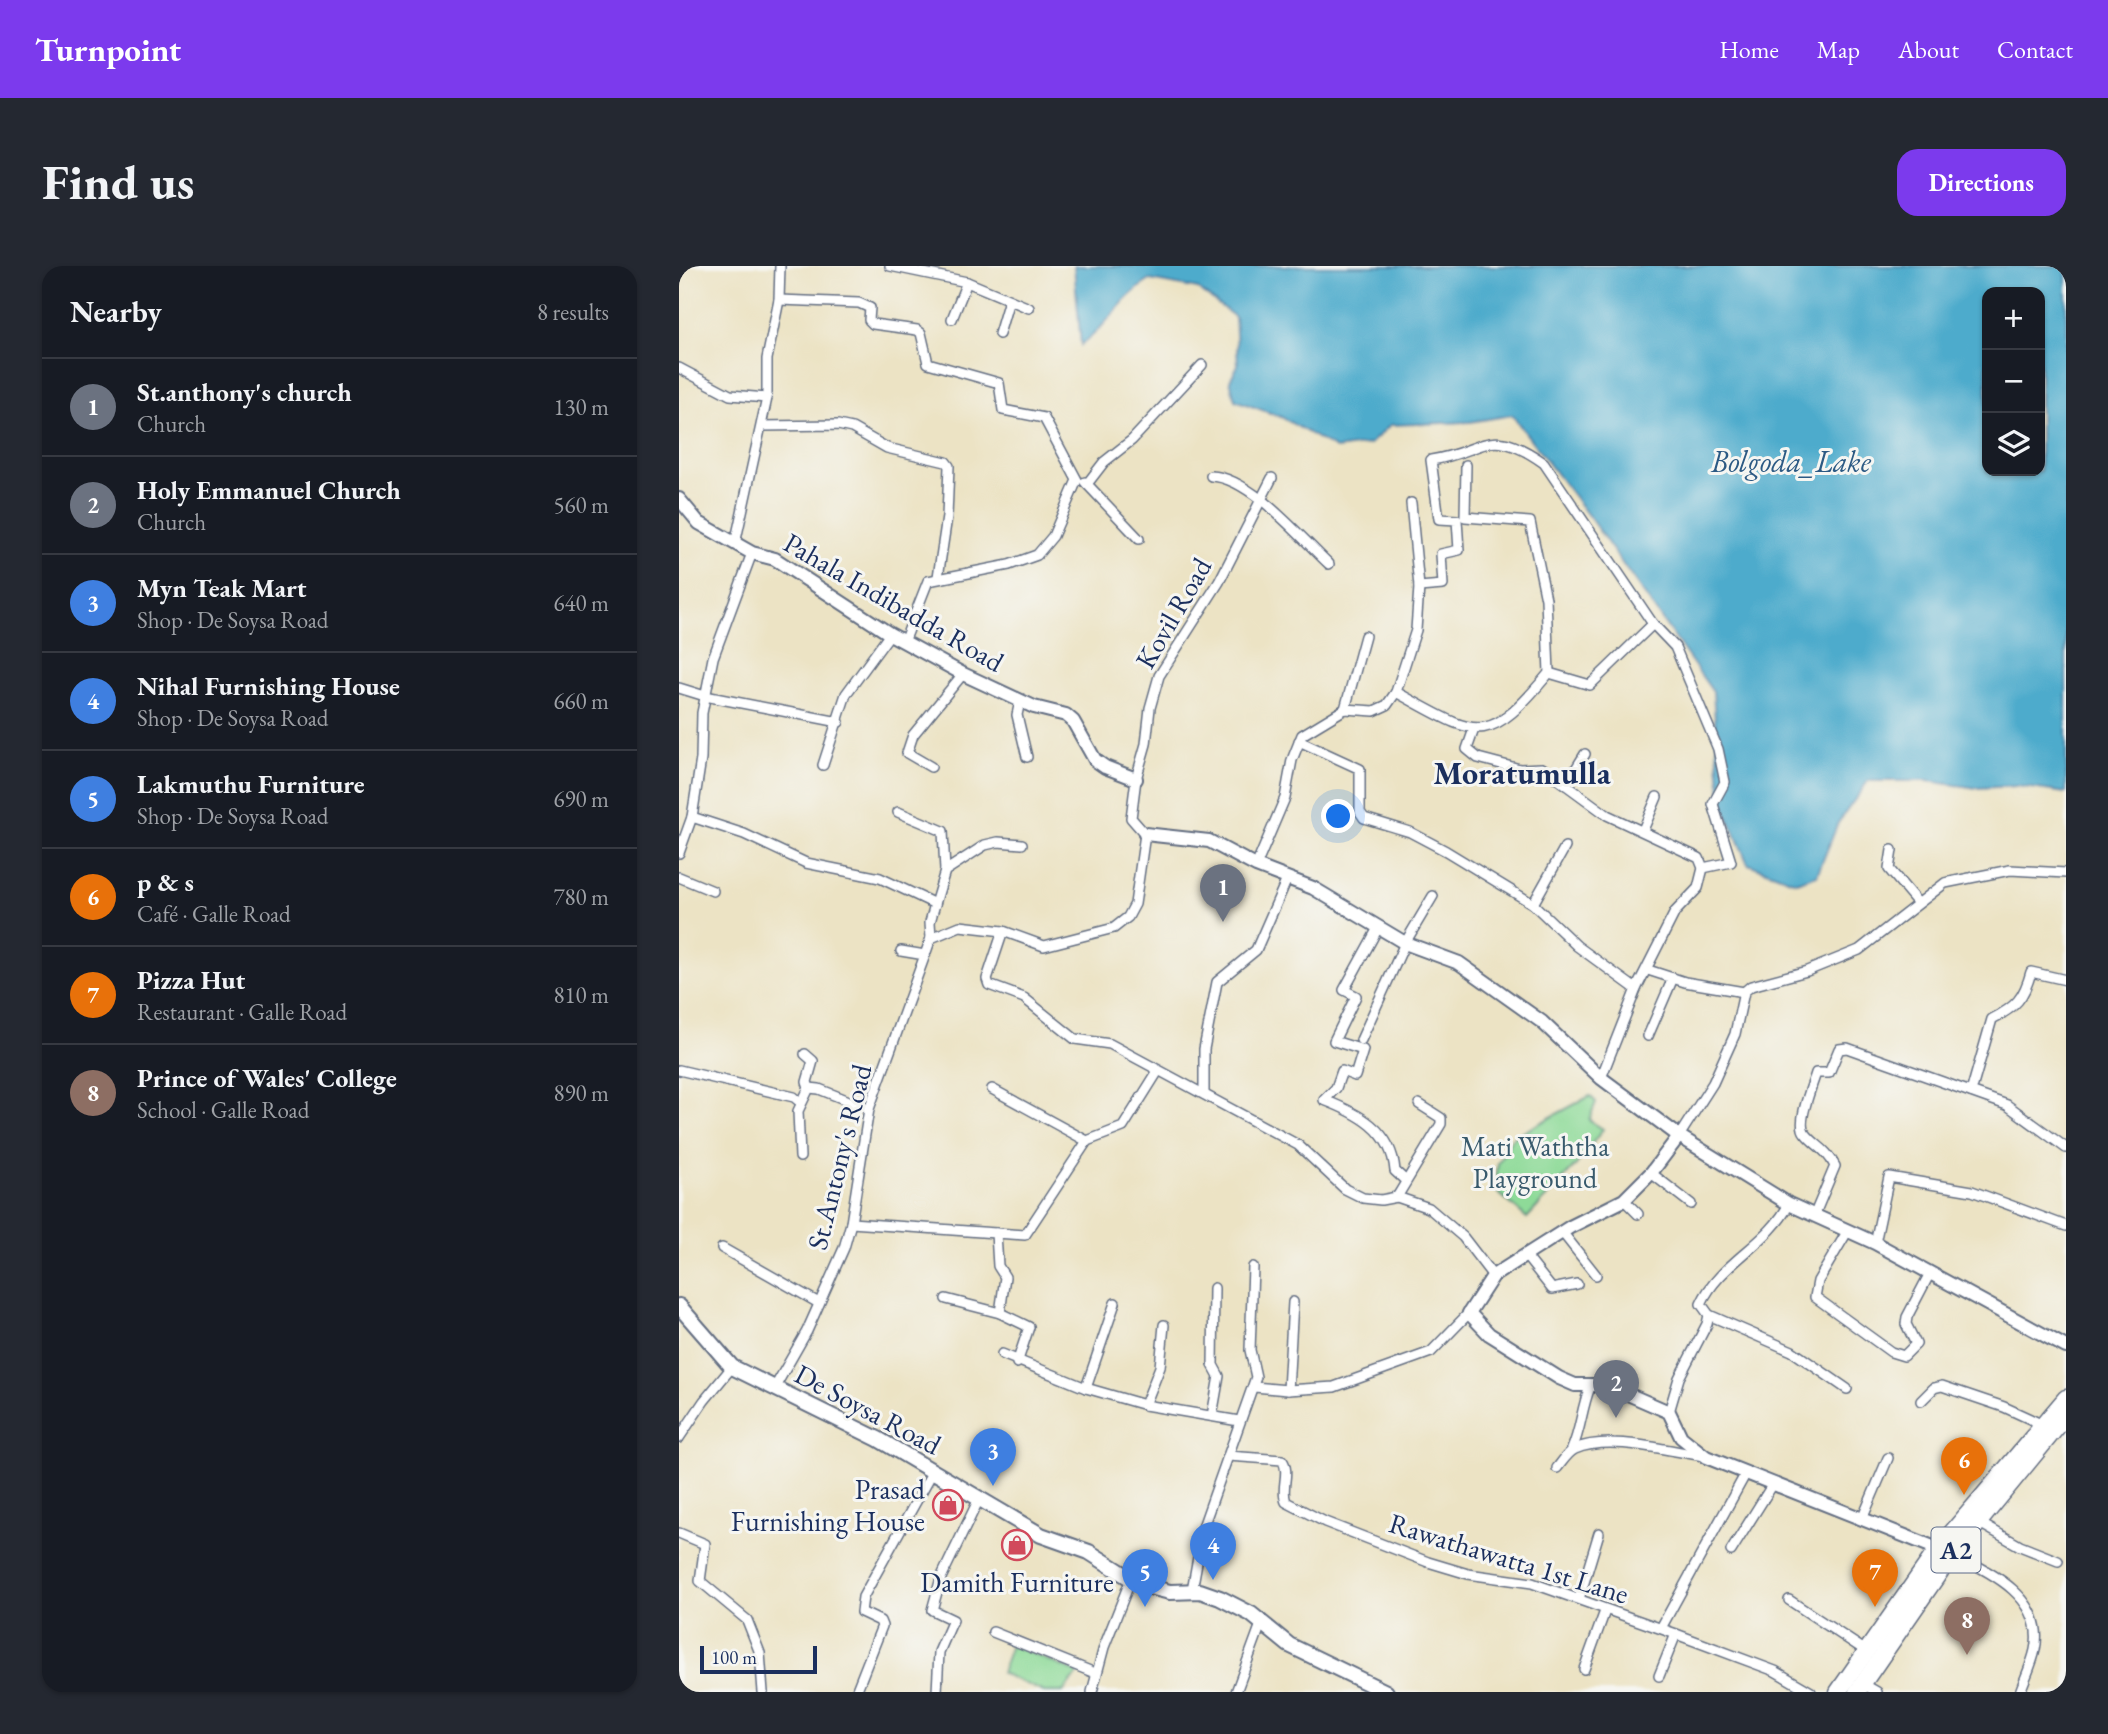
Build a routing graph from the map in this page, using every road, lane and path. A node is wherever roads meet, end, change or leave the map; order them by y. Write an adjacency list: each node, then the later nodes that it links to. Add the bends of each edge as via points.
1 (780, 266): 4 (street)
2 (890, 266): 3 (street)
3 (967, 282): 5 (street); 7 (street)
4 (779, 300): 11 (street, via 767,359); 16 (street, via 859,303 870,308 873,324 917,330 928,363 999,383 1003,410 1044,418)
5 (1009, 300): 6 (street); 8 (street)
6 (1029, 308)
7 (952, 319)
8 (999, 334)
9 (1202, 365): 17 (street)
10 (679, 368): 11 (street, via 730,395)
11 (767, 398): 12 (street)
12 (762, 426): 22 (street); 25 (street, via 838,425 887,448 946,462 947,517)
13 (1466, 465): 31 (street, via 1465,517 1530,522 1546,599)
14 (1211, 476): 19 (street, via 1228,479)
15 (1272, 478): 19 (street, Kovil Road)
16 (1077, 480): 17 (street); 25 (street, via 1053,536 1037,555 969,574)
17 (1087, 484): 21 (street)
18 (679, 499): 22 (street, Pahala Indibadda Road, via 699,523)
19 (1261, 500): 24 (street); 45 (street, Kovil Road, via 1219,582 1160,676)
20 (1411, 503): 26 (street)
21 (1139, 539)
22 (735, 544): 23 (street, Pahala Indibadda Road)
23 (752, 553): 28 (street, Pahala Indibadda Road, via 775,559); 35 (street, via 713,657)
24 (1329, 564)
25 (938, 577): 30 (street, via 928,580)
26 (1419, 587): 27 (street, via 1443,585 1441,554 1459,550 1457,520 1439,519 1431,460 1494,440 1519,446 1544,463); 34 (street, via 1412,648)
27 (1653, 624): 31 (street, via 1590,685); 57 (street, via 1675,647 1718,749 1725,782 1713,804 1731,862)
28 (890, 634): 30 (street, Pahala Indibadda Road); 38 (street, via 846,694)
29 (1366, 636): 37 (street)
30 (904, 642): 32 (street, Pahala Indibadda Road)
31 (1549, 673): 39 (street, via 1503,722)
32 (963, 674): 36 (street, Pahala Indibadda Road); 44 (street, via 913,735 907,753)
33 (679, 688): 35 (street)
34 (1396, 692): 37 (street, via 1387,705 1374,711); 39 (street)
35 (705, 696): 38 (street); 49 (street)
36 (1020, 701): 42 (street, via 1017,715); 45 (street, Pahala Indibadda Road, via 1066,715 1095,760)
37 (1345, 709): 40 (street)
38 (839, 722): 43 (street)
39 (1474, 729): 46 (street, via 1468,749 1478,758 1520,769 1542,768)
40 (1299, 741): 56 (street, via 1286,798); 66 (street, via 1360,769 1364,818 1410,832)
41 (1585, 754): 46 (street)
42 (1027, 757)
43 (823, 765)
44 (931, 767)
45 (1136, 779): 51 (street, via 1131,818)
46 (1566, 785): 50 (street, via 1607,815)
47 (1657, 797): 50 (street)
48 (898, 812): 58 (street, via 943,831)
49 (692, 817): 55 (street); 65 (street, via 744,834 806,863 880,878)
50 (1643, 830): 57 (street, via 1699,858)
51 (1145, 834): 56 (street, via 1209,841); 68 (street, via 1135,904 1114,928 1044,946)
52 (1022, 844): 58 (street, via 985,845)
53 (1565, 847): 66 (street)
54 (1892, 850): 64 (street, via 1889,869)
55 (679, 853)
56 (1256, 866): 61 (street)
57 (1703, 868): 73 (street, via 1698,888 1675,912)
58 (945, 871): 65 (street)
59 (2066, 873): 64 (street, via 1983,873 1945,883)
60 (679, 877): 62 (street)
61 (1287, 879): 67 (street, via 1314,888); 87 (street, via 1257,950 1217,982 1204,1049)
62 (713, 891)
63 (1433, 896): 70 (street)
64 (1917, 902): 77 (street, via 1859,950)
65 (935, 904): 69 (street)
66 (1533, 904): 76 (street, via 1577,946)
67 (1378, 928): 70 (street); 96 (street, via 1344,990 1356,996 1334,1041 1363,1050 1355,1076 1342,1071 1336,1088 1324,1100 1379,1130 1395,1161 1395,1171)
68 (1003, 931): 69 (street, via 960,926); 82 (street, via 986,979 989,985 1024,998 1075,1039 1110,1044)
69 (931, 938): 72 (street)
70 (1405, 943): 79 (street); 83 (street, via 1459,964 1513,1001)
71 (901, 951): 72 (street)
72 (925, 955): 90 (street, St.Antony's Road)
73 (1648, 970): 74 (street); 76 (street)
74 (1673, 978): 77 (street); 78 (street)
75 (2066, 980): 86 (street, via 2031,972 2026,993 2015,1008 1992,1019)
76 (1636, 989): 83 (street)
77 (1744, 992): 91 (street, via 1725,1057)
78 (1648, 1036)
79 (1361, 1040)
80 (805, 1054): 84 (street, via 813,1062)
81 (679, 1070): 88 (street)
82 (1158, 1071): 87 (street); 92 (street, via 1123,1127)
83 (1601, 1078): 91 (street)
84 (809, 1088): 88 (street); 90 (street)
85 (992, 1089): 92 (street)
86 (1971, 1092): 93 (street, via 2007,1105); 102 (street, via 1839,1049 1829,1073 1816,1073 1802,1127 1835,1166)
87 (1204, 1094): 97 (street, via 1298,1145 1345,1189 1363,1198)
88 (800, 1102): 94 (street)
89 (1419, 1104): 96 (street, via 1441,1118 1441,1124)
90 (869, 1110): 103 (street, St.Antony's Road)
91 (1679, 1136): 95 (street); 100 (street)
92 (1087, 1141): 107 (street, via 1025,1235)
93 (2066, 1147)
94 (800, 1157)
95 (1651, 1173): 98 (street); 99 (street)
96 (1406, 1181): 97 (street)
97 (1397, 1197): 114 (street, via 1429,1208 1449,1222)
98 (1624, 1200): 101 (street); 106 (street)
99 (1691, 1204)
100 (1789, 1204): 102 (street); 124 (street, via 1776,1224 1708,1289 1701,1304)
101 (1638, 1214)
102 (1814, 1216): 105 (street)
103 (851, 1223): 107 (street); 119 (street, St.Antony's Road)
104 (2066, 1226): 108 (street, via 1972,1191 1889,1177)
105 (1847, 1231): 108 (street); 112 (street, via 1818,1281 1815,1297 1891,1352 1905,1356 1916,1344 1907,1317)
106 (1562, 1232): 110 (street); 113 (street)
107 (996, 1233): 122 (street, via 998,1266 1005,1277)
108 (1875, 1243): 112 (street)
109 (722, 1248): 119 (street)
110 (1525, 1255): 114 (street); 115 (street, via 1552,1289)
111 (1253, 1267): 131 (street, via 1250,1350)
112 (1930, 1273): 126 (street)
113 (1596, 1275)
114 (1493, 1276): 123 (street)
115 (1577, 1284)
116 (1214, 1288): 140 (street, via 1213,1365 1219,1376)
117 (946, 1300): 122 (street)
118 (1293, 1301): 135 (street)
119 (817, 1302): 130 (street, St.Antony's Road, via 807,1331)
120 (1115, 1303): 133 (street)
121 (679, 1307): 129 (main road, De Soysa Road)
122 (1000, 1313): 128 (street, via 1029,1326)
123 (1469, 1313): 132 (street, via 1489,1334 1559,1378); 135 (street, via 1431,1352 1334,1387)
124 (1709, 1315): 134 (street, via 1792,1351); 139 (street, via 1679,1378)
125 (1164, 1325): 138 (street, via 1160,1367)
126 (2066, 1346)
127 (1002, 1354): 128 (street)
128 (1017, 1363): 133 (street)
129 (732, 1367): 130 (main road, De Soysa Road); 144 (street)
130 (775, 1387): 150 (main road, De Soysa Road)
131 (1254, 1387): 135 (street); 142 (street)
132 (1590, 1387): 139 (street, via 1607,1385); 145 (street)
133 (1086, 1388): 138 (street)
134 (1847, 1389)
135 (1288, 1390)
136 (2066, 1398): 143 (highway, A2)
137 (1921, 1401): 143 (street, via 1934,1388 1942,1387 2004,1406)
138 (1146, 1405): 140 (street)
139 (1669, 1412): 147 (street, via 1681,1437)
140 (1212, 1416): 142 (street)
141 (2066, 1416): 155 (highway, A2)
142 (1239, 1422): 146 (street)
143 (2041, 1424): 158 (highway, A2)
144 (679, 1438)
145 (1572, 1449): 147 (street, via 1630,1445); 149 (street)
146 (1228, 1456): 163 (street, via 1204,1524); 164 (street, Rawathawatta 1st Lane, via 1282,1460 1287,1468 1286,1502 1337,1526 1448,1569 1532,1583)
147 (1706, 1457): 151 (street)
148 (1888, 1458): 154 (street)
149 (1557, 1468)
150 (933, 1471): 153 (main road, De Soysa Road); 177 (street, via 863,1597 861,1612 882,1626)
151 (1745, 1474): 152 (street); 168 (street)
152 (1773, 1484): 154 (street); 159 (street)
153 (979, 1499): 162 (main road, De Soysa Road, via 1041,1535 1089,1552); 178 (street, via 941,1578 932,1610 953,1620 939,1652)
154 (1863, 1517): 158 (street)
155 (1978, 1522): 160 (highway, A2); 161 (street)
156 (679, 1533): 176 (street, via 705,1544 700,1581 747,1619 760,1653)
157 (1599, 1533): 164 (street)
158 (1937, 1550): 160 (street); 171 (highway, A2)
159 (1731, 1551)
160 (1953, 1554): 175 (highway, A2); 184 (street, via 2024,1598 2036,1624 2035,1649)
161 (2058, 1561)
162 (1131, 1578): 163 (main road, De Soysa Road, via 1152,1588); 173 (street)
163 (1192, 1590): 167 (main road, De Soysa Road, via 1220,1598)
164 (1579, 1599): 166 (street, Rawathawatta 1st Lane)
165 (1789, 1600): 171 (street)
166 (1605, 1611): 168 (street, Rawathawatta 1st Lane); 172 (street)
167 (1261, 1624): 180 (street); 181 (main road, De Soysa Road, via 1289,1645)
168 (1661, 1628): 170 (street, Rawathawatta 1st Lane)
169 (993, 1632): 173 (street)
170 (1676, 1634): 174 (street); 182 (street, Rawathawatta 1st Lane, via 1775,1671)
171 (1866, 1651): 183 (highway, A2)
172 (1584, 1669)
173 (1095, 1672): 179 (street)
174 (1659, 1676)
175 (1865, 1689)
176 (763, 1692)
177 (856, 1692)
178 (937, 1692)
179 (1092, 1692)
180 (1236, 1692)
181 (1386, 1692)
182 (1811, 1692)
183 (1838, 1692)
184 (2021, 1692)

